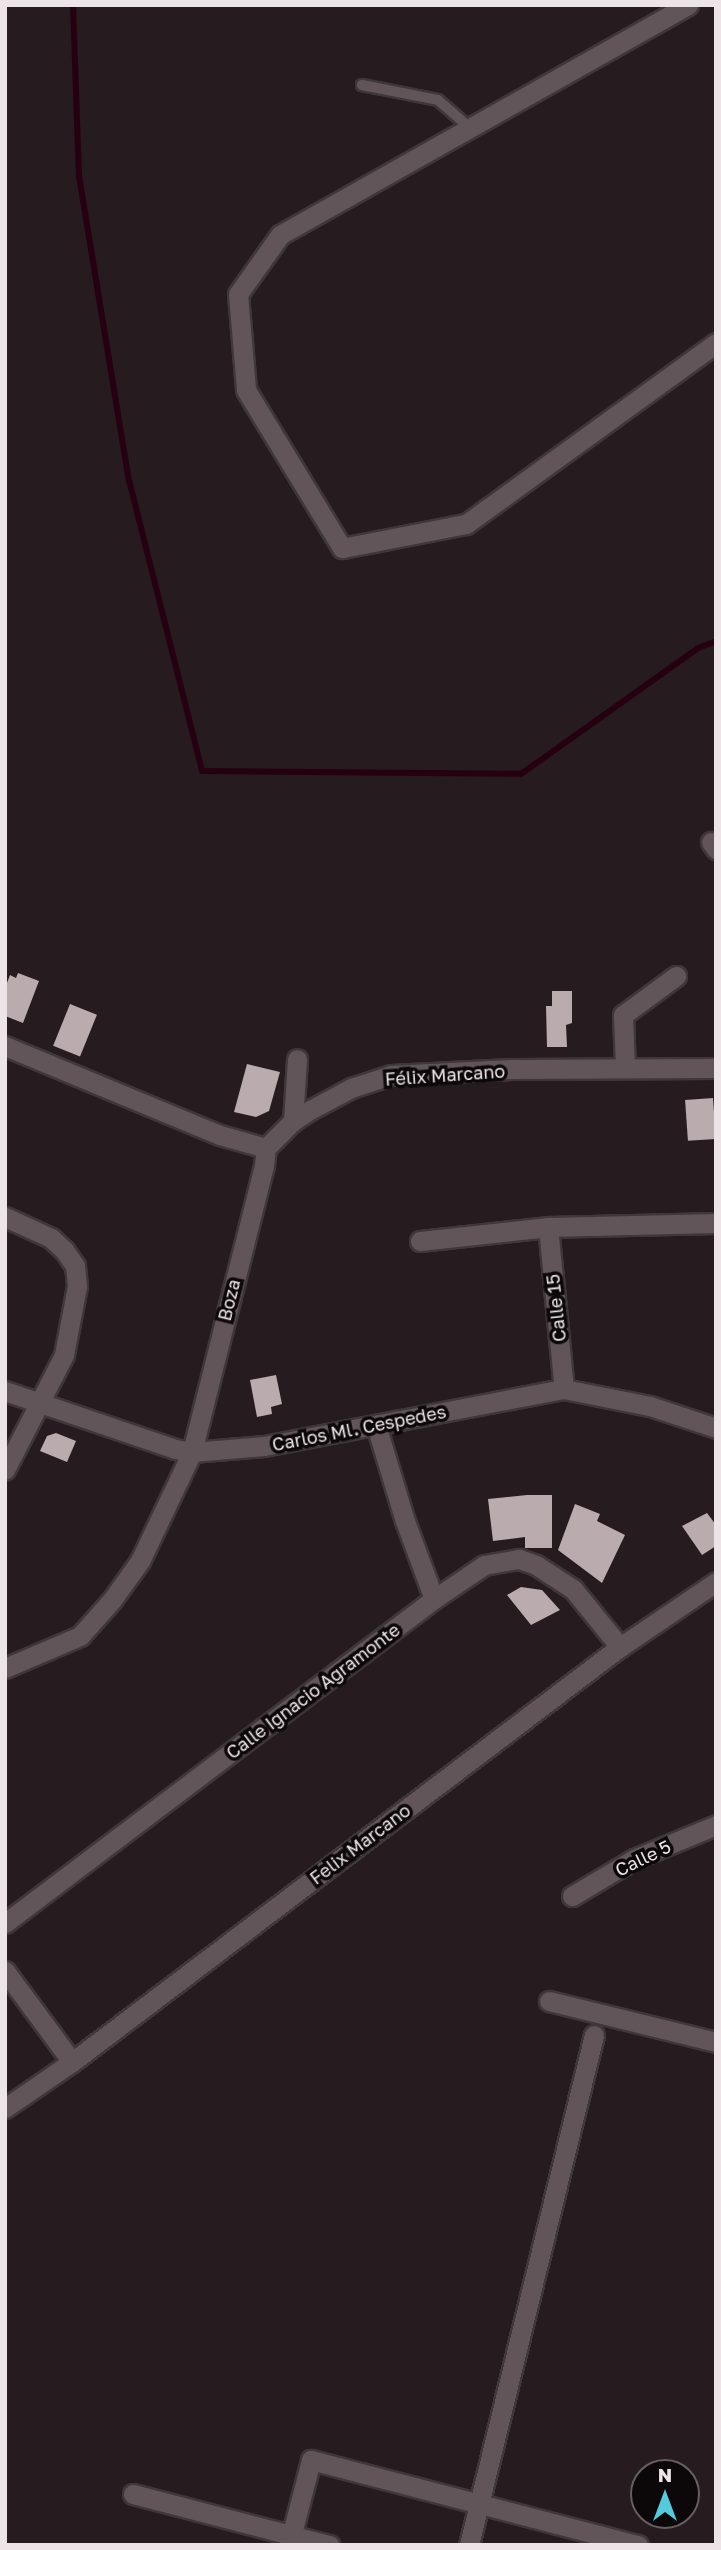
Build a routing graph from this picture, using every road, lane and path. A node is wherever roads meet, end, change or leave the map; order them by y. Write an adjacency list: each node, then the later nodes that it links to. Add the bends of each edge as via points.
1 (688, 5): 3 (street)
2 (362, 85): 3 (lane, via 438,100)
3 (470, 128): 4 (street, via 280,235 238,294 246,390 342,548 467,524)
4 (716, 343)
5 (676, 976): 8 (street, via 623,1015)
6 (5, 1046): 11 (street, via 220,1135)
7 (297, 1059): 10 (street)
8 (625, 1067): 9 (street, Félix Marcano); 10 (street, Félix Marcano, via 391,1075 351,1088)
9 (716, 1068)
10 (293, 1121): 11 (street, Félix Marcano)
11 (266, 1148): 21 (street, Boza)
12 (5, 1217): 18 (street, via 51,1238 75,1266 76,1305 67,1342)
13 (716, 1223): 14 (street)
14 (548, 1227): 15 (street); 16 (street, Calle 15)
15 (420, 1241)
16 (564, 1390): 19 (street, Carlos Ml. Cespedes); 20 (street, Carlos Ml. Cespedes, via 650,1406)
17 (5, 1391): 18 (street, Carlos Ml. Cespedes)
18 (40, 1404): 21 (street, Carlos Ml. Cespedes); 22 (street)
19 (376, 1425): 21 (street, Carlos Ml. Cespedes, via 264,1446); 24 (street)
20 (716, 1428)
21 (192, 1452): 26 (street, Boza, via 140,1561 112,1600 80,1636)
22 (5, 1470)
23 (711, 1590): 25 (street, Felix Marcano)
24 (434, 1599): 25 (street, Calle Ignacio Agramonte, via 484,1565 519,1559 573,1589); 29 (street, Calle Ignacio Agramonte)
25 (621, 1647): 34 (street, Felix Marcano)
26 (5, 1668)
27 (716, 1825): 28 (street, Calle 5, via 634,1859)
28 (572, 1896)
29 (5, 1923)
30 (5, 1971): 34 (street)
31 (549, 2001): 33 (street)
32 (594, 2035): 37 (street)
33 (716, 2042)
34 (72, 2062): 35 (street, Felix Marcano)
35 (5, 2108)
36 (133, 2494): 38 (street)
37 (479, 2506): 38 (street, via 311,2460); 40 (street); 41 (street)
38 (290, 2540): 39 (street)
39 (329, 2545)
40 (469, 2545)
41 (638, 2545)

